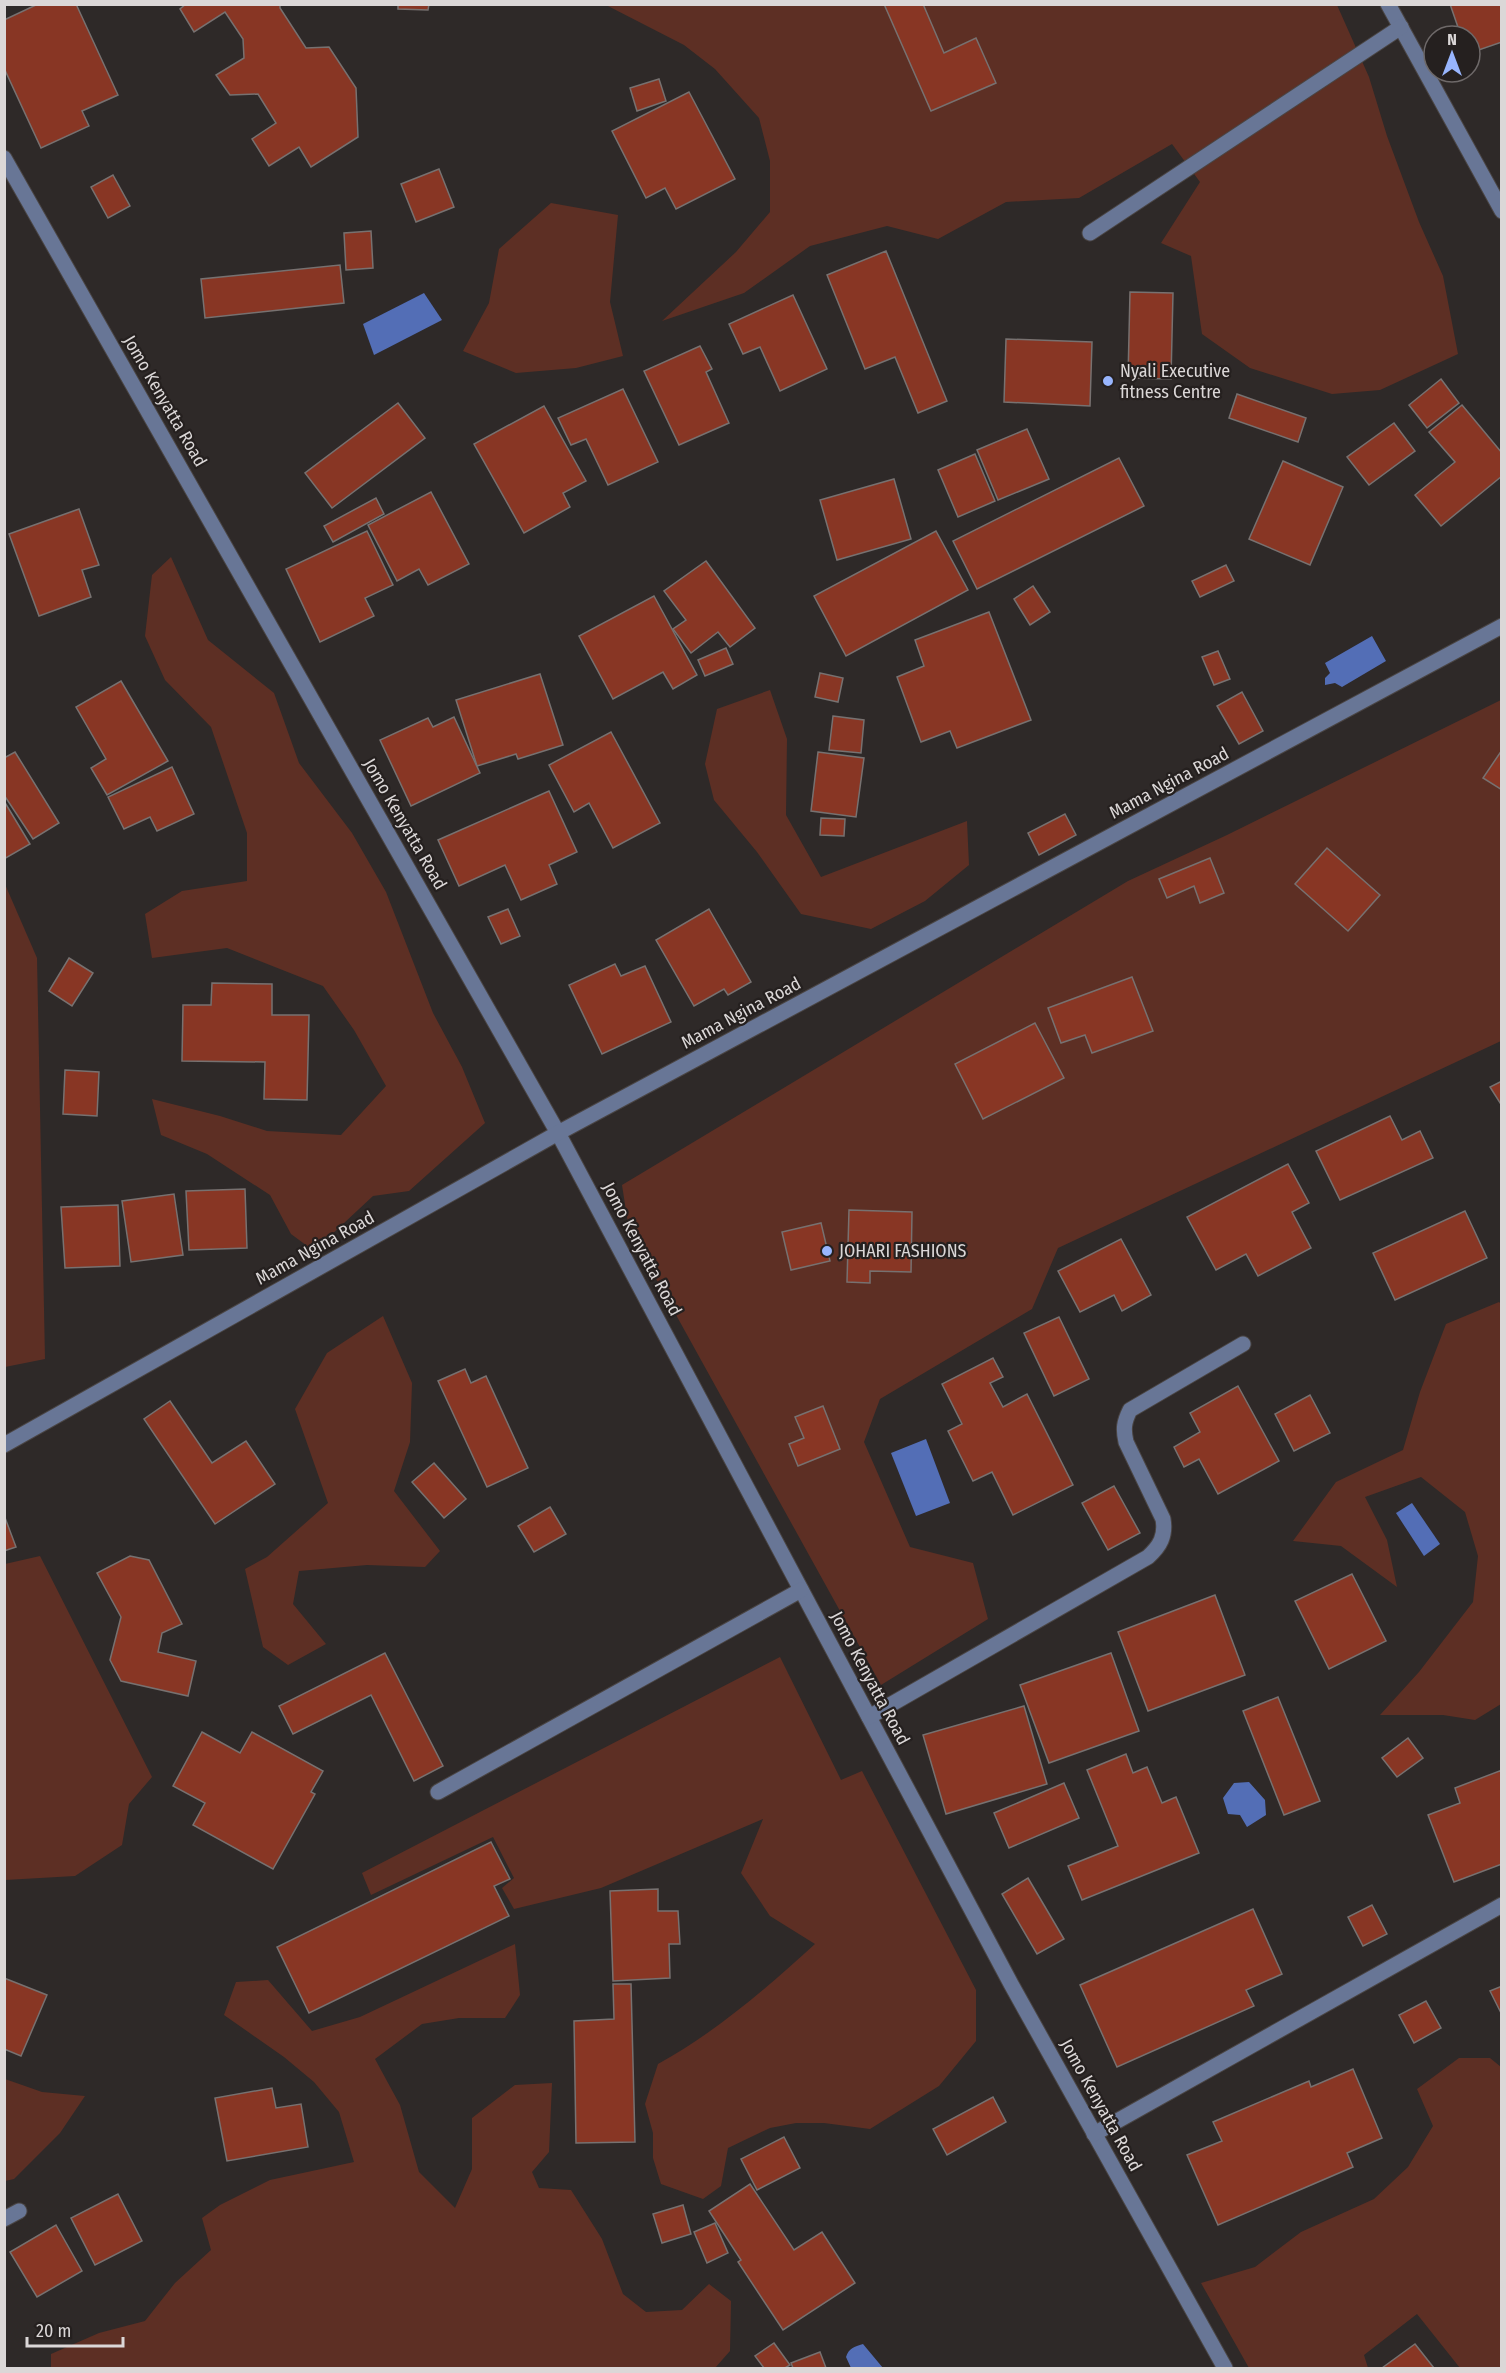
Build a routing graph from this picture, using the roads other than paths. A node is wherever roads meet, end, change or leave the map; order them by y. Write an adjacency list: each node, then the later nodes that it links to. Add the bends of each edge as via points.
1 (1388, 4): 2 (street)
2 (1401, 27): 4 (street); 5 (street)
3 (4, 158): 7 (street, Jomo Kenyatta Road)
4 (1502, 211)
5 (1090, 233)
6 (1502, 626): 7 (street, Mama Ngina Road)
7 (558, 1133): 9 (street, Mama Ngina Road); 10 (street, Jomo Kenyatta Road)
8 (1243, 1344): 11 (street, via 1130,1410 1125,1420 1126,1442 1163,1519 1165,1531 1148,1557)
9 (4, 1445)
10 (801, 1590): 11 (street, Jomo Kenyatta Road); 12 (street)
11 (869, 1717): 14 (street, Jomo Kenyatta Road)
12 (438, 1792)
13 (1502, 1905): 14 (street)
14 (1094, 2134): 17 (street, Jomo Kenyatta Road)
15 (19, 2211): 16 (street)
16 (4, 2219)
17 (1225, 2368)

